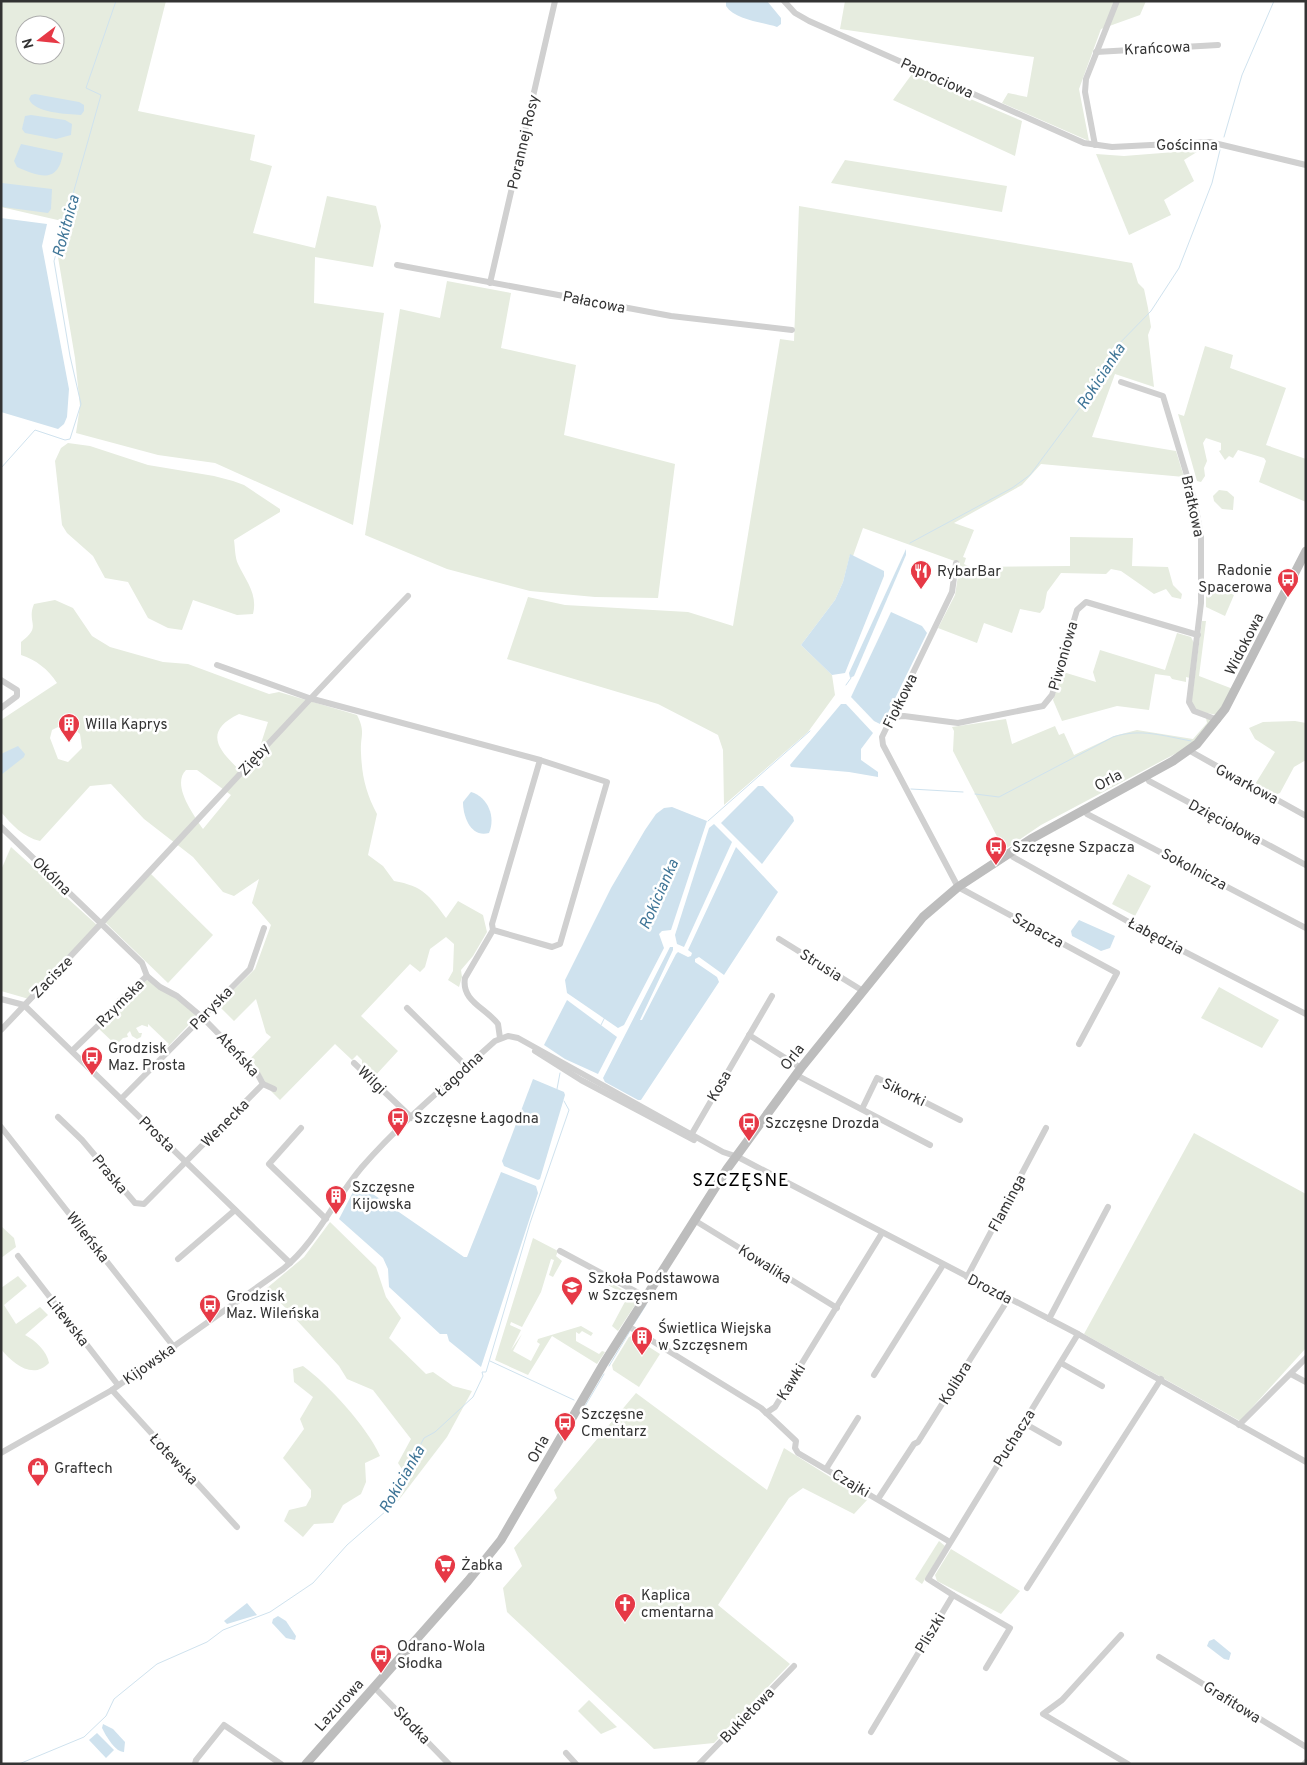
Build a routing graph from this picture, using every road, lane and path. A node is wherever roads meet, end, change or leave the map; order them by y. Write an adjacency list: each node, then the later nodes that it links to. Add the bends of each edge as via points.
1 (555, 1): 9 (street, Porannej Rosy)
2 (784, 1): 6 (street, Paprociowa, via 809,21 1084,143)
3 (1117, 1): 5 (street, Krańcowa)
4 (1218, 45): 5 (street, Krańcowa)
5 (1096, 52): 6 (street, Krańcowa, via 1085,92)
6 (1095, 145): 7 (street, Gościnna, via 1129,147 1210,142)
7 (1306, 166)
8 (397, 265): 9 (street, Pałacowa)
9 (490, 282): 10 (street, Pałacowa, via 671,316)
10 (792, 330)
11 (1121, 382): 16 (street, Bratkowa, via 1163,396 1194,499 1201,536)
12 (1306, 551): 14 (street, Widokowa)
13 (956, 563): 21 (street, Fiołkowa, via 952,592)
14 (1303, 565): 22 (street, Widokowa)
15 (408, 596): 19 (street, Zięby)
16 (1198, 635): 21 (street, Piwoniowa, via 1086,602 1076,610 1052,695 1043,706 958,723); 22 (street, Bratkowa, via 1190,708)
17 (217, 665): 19 (street)
18 (1, 680): 20 (street, via 17,690 17,696)
19 (309, 698): 24 (street); 32 (street, Zięby)
20 (1, 708)
21 (893, 717): 31 (street, Fiołkowa, via 882,737 883,745)
22 (1218, 720): 23 (street, Orla)
23 (1190, 751): 25 (street, Orla); 27 (street, Gwarkowa)
24 (540, 760): 35 (street, via 492,924); 35 (street, via 607,782 560,944 552,947)
25 (1146, 776): 26 (street, Orla); 30 (street, Dzięciołowa, via 1149,781)
26 (1083, 809): 29 (street, Orla); 34 (street, Sokolnicza, via 1087,814)
27 (1306, 816)
28 (1, 827): 32 (street, Okólna)
29 (1010, 852): 31 (street, Orla); 43 (street, Łabędzia, via 1013,857 1152,934)
30 (1306, 865)
31 (958, 887): 38 (street, Orla, via 923,917); 48 (street, Szpacza, via 1117,973)
32 (102, 924): 37 (street, Okólna, via 142,963); 41 (street, Zacisze)
33 (264, 928): 44 (street, Paryska, via 250,968)
34 (1306, 928)
35 (494, 930): 47 (street, via 464,984 467,995 498,1024)
36 (779, 939): 38 (street, Strusia)
37 (147, 976): 44 (street, Ateńska); 49 (street, Rzymska)
38 (863, 991): 52 (street, Orla)
39 (772, 996): 46 (street, Kosa)
40 (1, 999): 41 (street)
41 (24, 1006): 45 (street, Zacisze); 49 (street, Prosta)
42 (407, 1008): 51 (street)
43 (1306, 1014)
44 (202, 1017): 53 (street, Ateńska, via 257,1073); 55 (street, Paryska)
45 (1, 1030)
46 (749, 1035): 52 (street); 63 (street, Kosa)
47 (500, 1038): 51 (street, Łagodna); 63 (street, via 511,1036 523,1040)
48 (1079, 1044)
49 (72, 1051): 55 (street, Prosta)
50 (354, 1063): 58 (street, Wilgi)
51 (467, 1067): 58 (street, Łagodna)
52 (798, 1072): 56 (street); 65 (street, Orla)
53 (263, 1084): 54 (street, Ateńska); 66 (street, Wenecka)
54 (274, 1089)
55 (122, 1099): 66 (street, Prosta)
56 (862, 1108): 59 (street, Sikorki, via 877,1078); 64 (street)
57 (58, 1117): 66 (street, Praska, via 82,1140 135,1203 144,1204)
58 (412, 1118): 69 (street, Łagodna, via 362,1167)
59 (960, 1120)
60 (1, 1127): 84 (street, Wileńska)
61 (301, 1128): 69 (street, via 269,1164)
62 (1046, 1128): 77 (street, Flaminga)
63 (691, 1136): 65 (street)
64 (930, 1145)
65 (735, 1157): 70 (street, Orla); 71 (street, Drozda)
66 (186, 1162): 68 (street, Prosta)
67 (1108, 1207): 81 (street)
68 (235, 1210): 74 (street); 75 (street, Prosta)
69 (326, 1219): 75 (street, Łagodna)
70 (694, 1220): 78 (street, Orla); 80 (street, Kowalika)
71 (882, 1233): 76 (street, Drozda); 80 (street, Kawki)
72 (560, 1251): 78 (street)
73 (18, 1256): 91 (street, Litewska)
74 (178, 1259)
75 (290, 1263): 84 (street, Kijowska)
76 (944, 1265): 77 (street, Drozda); 88 (street)
77 (967, 1277): 79 (street, Drozda)
78 (646, 1298): 82 (street, Orla)
79 (1009, 1298): 81 (street, Drozda); 102 (street, Kolibra)
80 (837, 1308): 94 (street, Kawki, via 775,1407)
81 (1049, 1319): 83 (street, Drozda)
82 (628, 1326): 94 (street, Kawki); 104 (street, Orla)
83 (1078, 1334): 86 (street, Puchacza); 89 (street, Drozda)
84 (174, 1347): 91 (street, Kijowska)
85 (1306, 1358): 87 (street)
86 (1061, 1363): 92 (street); 96 (street, Puchacza)
87 (1291, 1374): 90 (street); 97 (street)
88 (874, 1375)
89 (1161, 1379): 97 (street, Drozda); 106 (street)
90 (1306, 1382)
91 (118, 1385): 93 (street, Kijowska)
92 (1102, 1386)
93 (112, 1390): 99 (street, Kijowska); 103 (street, Łotewska)
94 (766, 1413): 101 (street, Czajki, via 796,1441 794,1448 798,1453)
95 (858, 1418): 101 (street)
96 (1024, 1423): 98 (street); 105 (street, Puchacza)
97 (1240, 1426): 100 (street, Drozda)
98 (1059, 1443)
99 (1, 1453)
100 (1306, 1462)
101 (826, 1469): 102 (street, Czajki)
102 (878, 1499): 105 (street, Czajki)
103 (237, 1527)
104 (510, 1527): 112 (street, Lazurowa, via 474,1574)
105 (950, 1542): 107 (street, via 928,1579)
106 (1027, 1588)
107 (953, 1595): 111 (street, via 1010,1628); 113 (street, Pliszki)
108 (1121, 1635): 122 (street, via 1062,1700 1043,1714)
109 (1159, 1657): 114 (street, Grafitowa)
110 (794, 1666): 121 (street, Bukietowa)
111 (986, 1668)
112 (374, 1687): 118 (street, Lazurowa); 119 (street, Słodka)
113 (871, 1732)
114 (1306, 1747)
115 (566, 1753): 120 (street)
116 (196, 1764): 117 (street, via 224,1725)
117 (281, 1764)
118 (306, 1764)
119 (449, 1764)
120 (576, 1764)
121 (699, 1764)
122 (1128, 1764)

